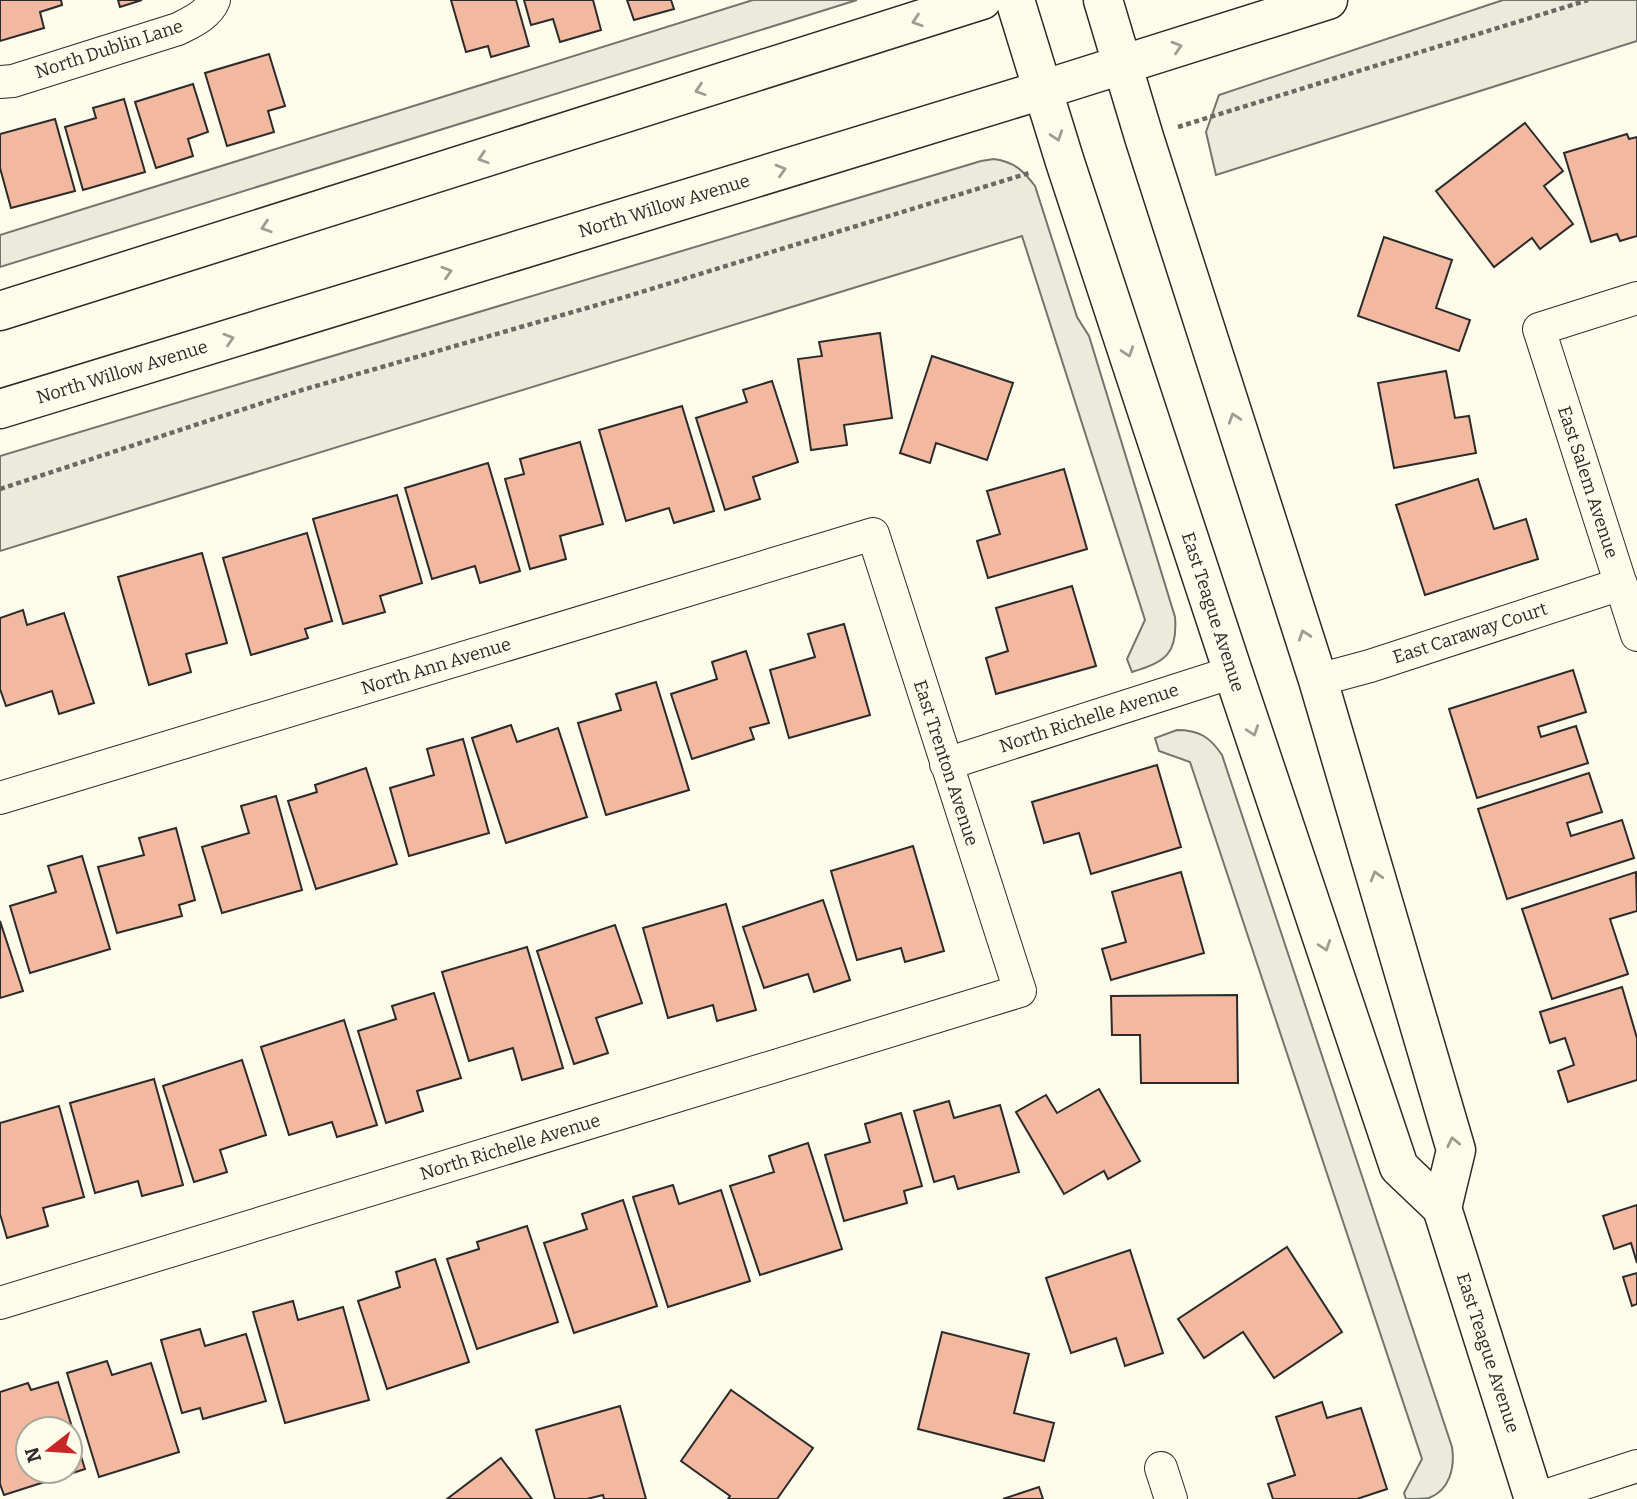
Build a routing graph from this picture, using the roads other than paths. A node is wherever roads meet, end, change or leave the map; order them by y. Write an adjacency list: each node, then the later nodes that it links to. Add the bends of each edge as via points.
1 (982, 0): 10 (street, one-way to 10)
2 (1016, 0): 8 (street, East Teague Avenue)
3 (1103, 0): 6 (street)
4 (1328, 0): 6 (street, North Willow Avenue, one-way to 4)
5 (213, 2): 7 (street, North Dublin Lane, via 198,19 178,29)
6 (1122, 64): 8 (street, North Willow Avenue); 16 (street, one-way to 6)
7 (0, 82)
8 (1042, 90): 11 (street, North Willow Avenue, one-way to 8); 15 (street, East Teague Avenue, one-way to 15)
9 (1637, 298): 13 (street, East Salem Avenue, via 1539,329)
10 (0, 311)
11 (0, 409)
12 (873, 534): 17 (street, East Trenton Avenue); 18 (street, North Ann Avenue)
13 (1621, 584): 14 (street, East Salem Avenue); 16 (street, East Caraway Court)
14 (1637, 635)
15 (1233, 672): 17 (street, North Richelle Avenue); 20 (street, East Teague Avenue, one-way to 20, via 1399,1167)
16 (1318, 680): 20 (street, one-way to 16, via 1456,1150)
17 (946, 764): 19 (street, East Trenton Avenue)
18 (0, 798)
19 (1020, 991): 21 (street, North Richelle Avenue)
20 (1442, 1208): 25 (street, East Teague Avenue)
21 (0, 1303)
22 (1637, 1466): 25 (street)
23 (1161, 1468): 24 (street)
24 (1171, 1499)
25 (1535, 1499)

